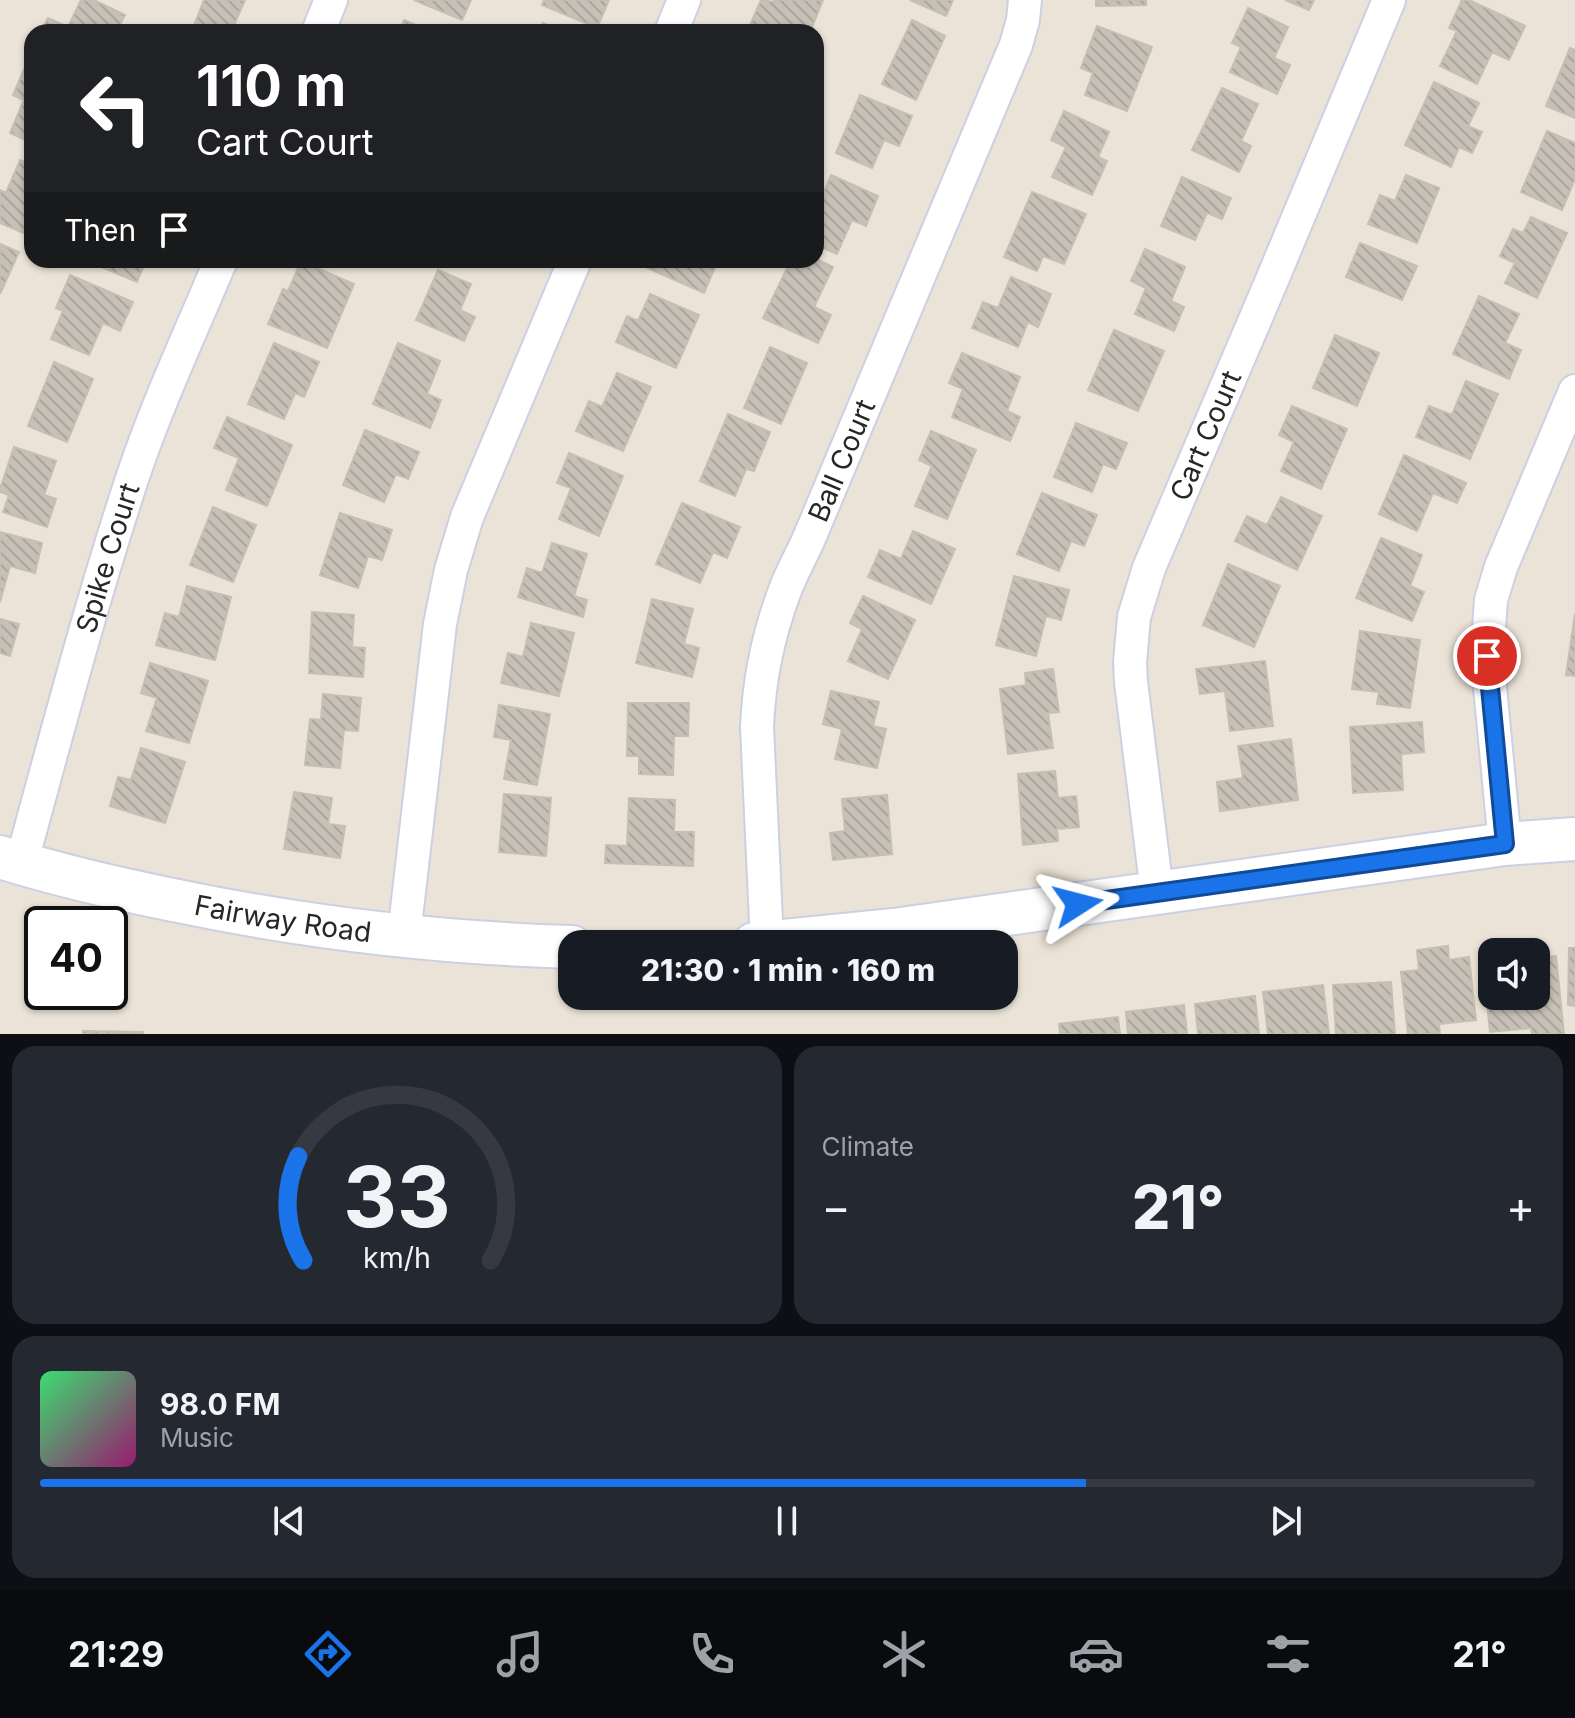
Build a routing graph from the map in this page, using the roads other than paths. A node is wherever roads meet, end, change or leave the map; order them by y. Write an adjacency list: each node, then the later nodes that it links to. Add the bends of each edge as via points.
1 (331, 0): 5 (street)
2 (684, 0): 6 (street)
3 (1025, 0): 14 (street, Ball Court, via 1016,45 785,590 767,647 757,727)
4 (1389, 0): 13 (street, Cart Court, via 1137,606 1131,682)
5 (321, 24)
6 (674, 24)
7 (218, 268): 12 (street, Spike Court, via 131,482)
8 (572, 268): 16 (street, via 467,517 451,570 438,639)
9 (1575, 391): 11 (street, via 1491,600 1487,656)
10 (1575, 839): 11 (street)
11 (1505, 844): 13 (street)
12 (10, 860): 16 (street, Fairway Road, via 204,906)
13 (1157, 892): 15 (street)
14 (766, 930)
15 (894, 930)
16 (404, 935): 17 (street, Fairway Road)
17 (558, 946)

